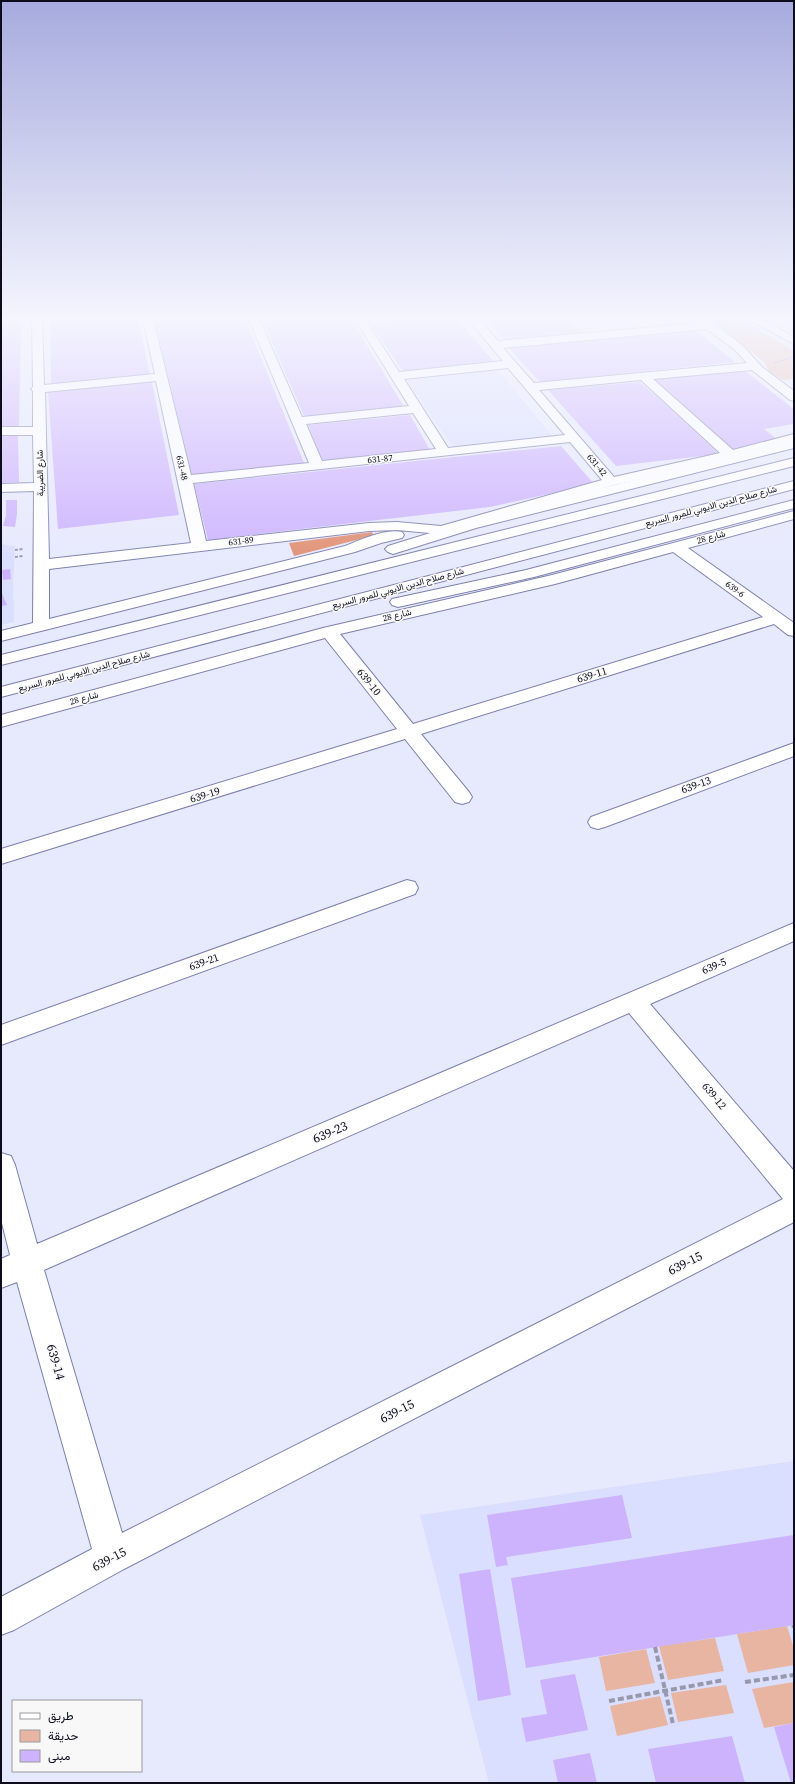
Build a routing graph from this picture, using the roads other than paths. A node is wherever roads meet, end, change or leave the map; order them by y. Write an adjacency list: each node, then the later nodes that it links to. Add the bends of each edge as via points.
1 (38, 402): 10 (main road, شارع الضريبة)
2 (168, 402): 18 (main road, 631-48)
3 (290, 402): 8 (main road)
4 (413, 402): 7 (main road)
5 (543, 402): 11 (main road, 631-42)
6 (672, 402): 15 (main road)
7 (417, 409): 8 (main road); 14 (main road)
8 (298, 421): 17 (main road)
9 (1, 431): 10 (main road)
10 (40, 431): 21 (main road, شارع الضريبة)
11 (574, 438): 14 (main road, 631-87); 19 (main road, 631-42)
12 (794, 438): 15 (main road)
13 (794, 444): 25 (main road)
14 (445, 453): 17 (main road, 631-87)
15 (730, 455): 19 (main road)
16 (794, 462): 30 (main road, شارع صلاح الدين الايوبي للمرور السريع)
17 (317, 465): 18 (main road, 631-87)
18 (185, 480): 27 (main road, 631-48)
19 (611, 482): 26 (main road)
20 (794, 484): 33 (main road, شارع صلاح الدين الايوبي للمرور السريع)
21 (41, 487): 22 (main road); 29 (main road, شارع الضريبة)
22 (1, 488)
23 (794, 504): 33 (main road, via 488,584)
24 (794, 515): 28 (main road, شارع 28)
25 (471, 525): 26 (main road); 30 (main road)
26 (441, 530): 27 (main road, 631-89, via 397,526 369,527); 32 (main road, via 380,538 320,557)
27 (199, 546): 29 (main road, 631-89)
28 (675, 546): 31 (main road, 639-6); 35 (main road, شارع 28, via 562,578)
29 (42, 565): 32 (main road, شارع الضريبة)
30 (230, 602): 37 (main road, شارع صلاح الدين الايوبي للمرور السريع)
31 (776, 618): 34 (main road, 639-6); 40 (main road, 639-11)
32 (41, 626): 36 (main road)
33 (248, 628): 38 (main road, شارع صلاح الدين الايوبي للمرور السريع)
34 (794, 631)
35 (329, 632): 39 (main road, شارع 28); 40 (main road, 639-10)
36 (1, 636)
37 (1, 660)
38 (1, 692)
39 (1, 721)
40 (409, 732): 42 (main road, 639-10); 44 (main road, 639-19)
41 (794, 749): 43 (main road, 639-13)
42 (462, 797)
43 (598, 822)
44 (1, 858)
45 (407, 888): 48 (main road, 639-21)
46 (794, 932): 47 (main road, 639-5)
47 (633, 1001): 50 (main road, 639-12); 52 (main road, 639-23)
48 (1, 1035)
49 (1, 1165): 52 (main road, 639-14)
50 (794, 1192)
51 (794, 1208): 53 (main road, 639-15)
52 (14, 1269): 53 (main road, 639-14)
53 (112, 1557): 54 (main road, 639-15)
54 (1, 1617)

